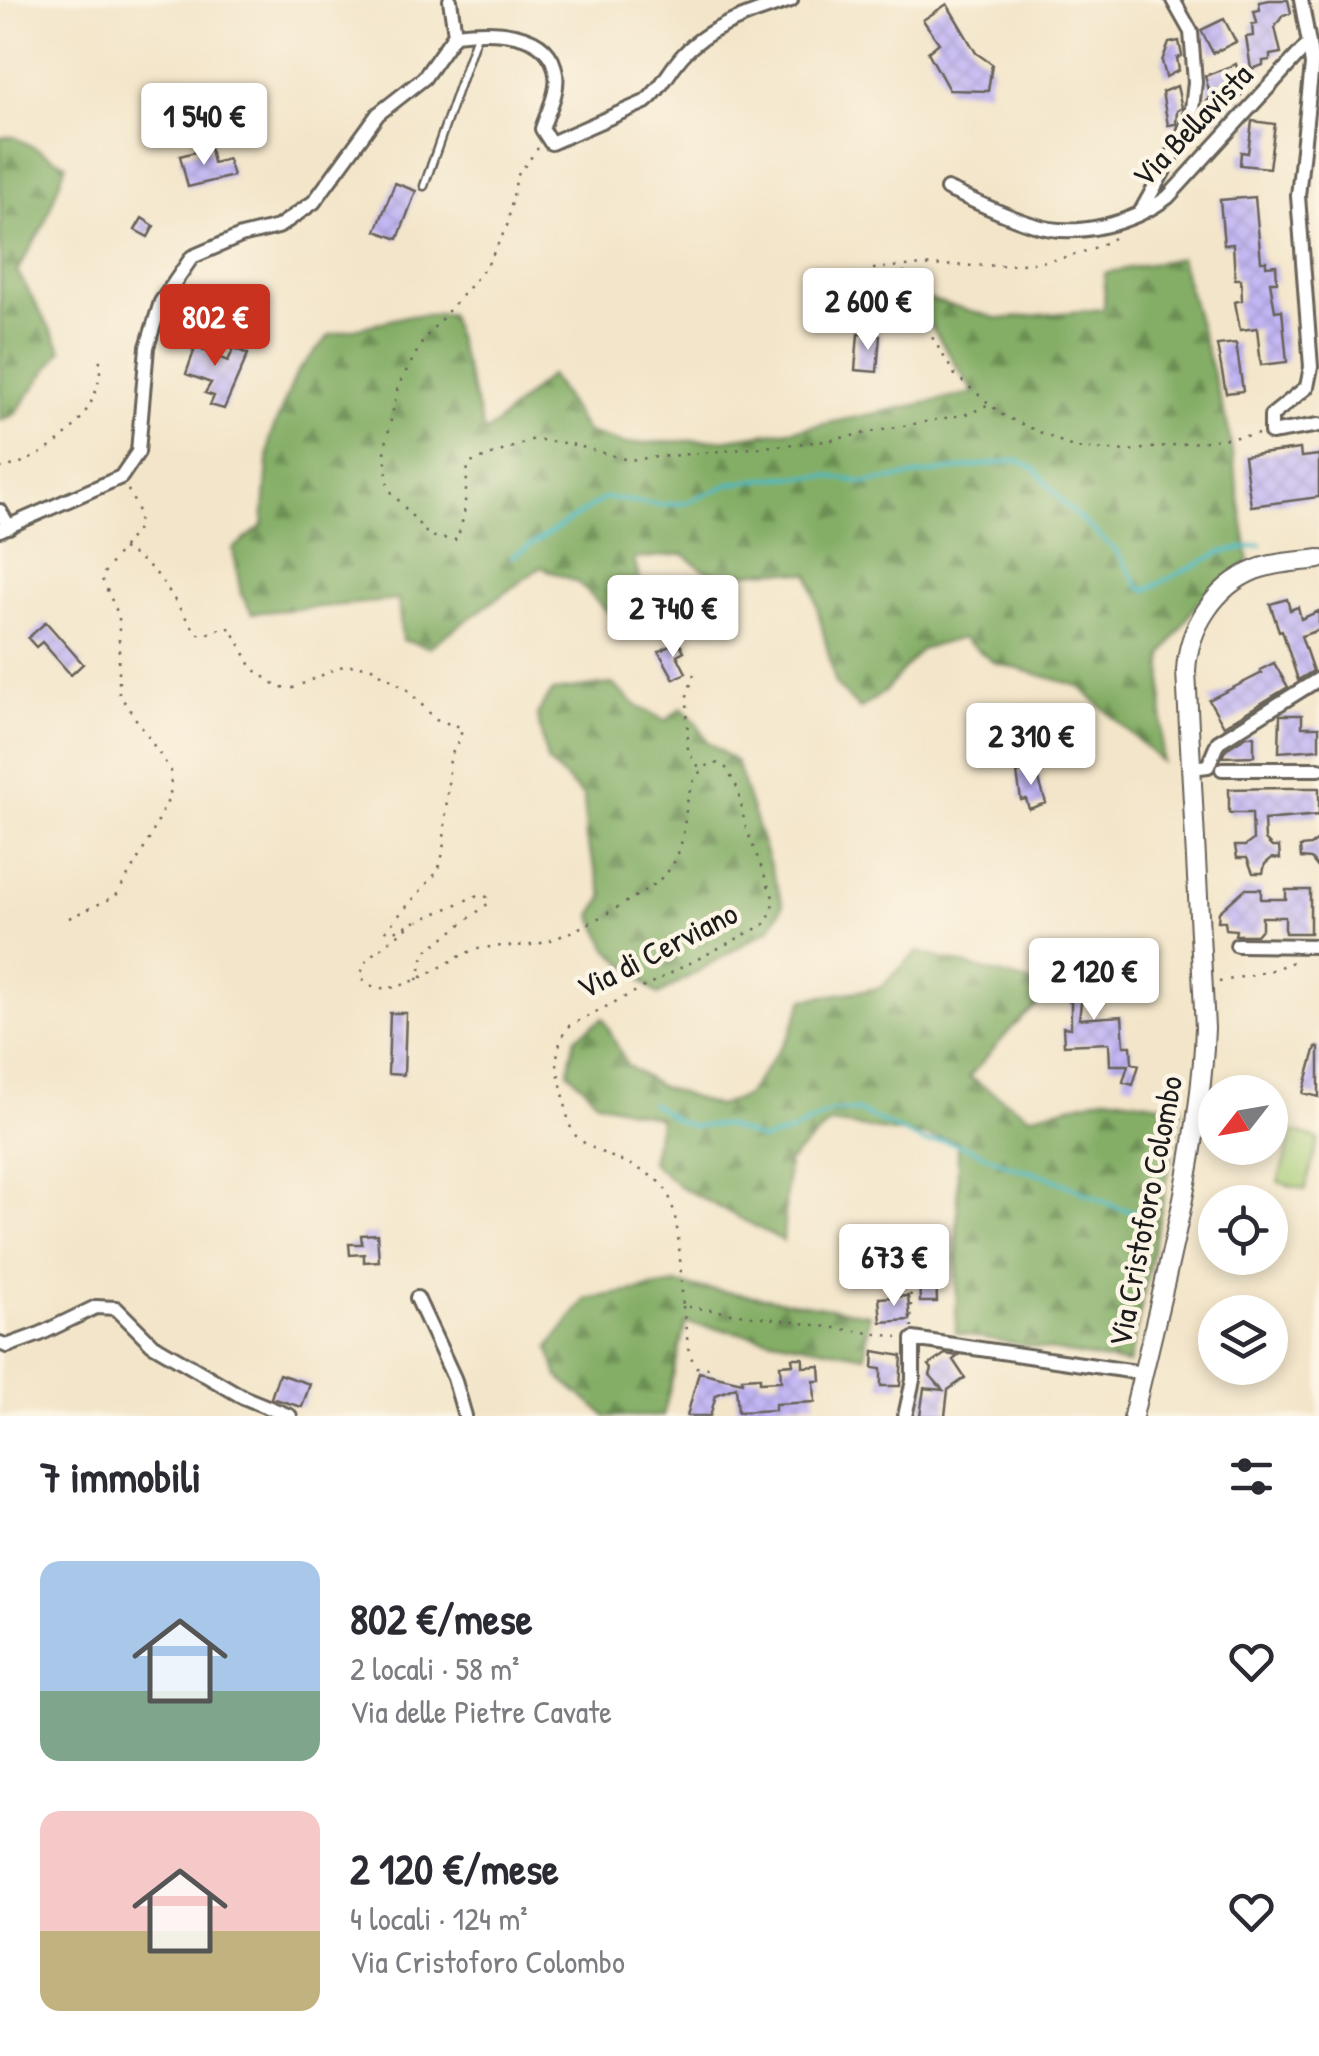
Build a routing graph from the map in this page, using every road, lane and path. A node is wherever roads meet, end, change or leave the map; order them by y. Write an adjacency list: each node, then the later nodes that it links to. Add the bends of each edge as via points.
1 (450, 0): 6 (street)
2 (792, 0): 8 (street, via 703,36 633,110 558,142)
3 (1173, 0): 11 (street, via 1191,32 1192,109)
4 (1300, 0): 7 (street)
5 (478, 31): 6 (street); 8 (street, via 526,37 549,54 556,86); 9 (lane)
6 (455, 34): 19 (street, via 424,78 378,114 314,202 278,227 192,257 161,302 147,347 138,452)
7 (1309, 44): 11 (street, Via Bellavista, via 1168,197); 17 (street, via 1298,196 1311,366 1307,386 1271,416)
8 (545, 138): 15 (path, via 517,176 507,226 486,266 424,338 398,386 385,449 388,488 429,536 458,540 468,464 534,439 628,460 826,442)
9 (424, 186)
10 (947, 188): 11 (street, Via Bellavista, via 1035,226 1061,230)
11 (1140, 214): 12 (path, via 1126,232 1060,260)
12 (903, 266): 13 (path); 15 (path, via 912,304 955,375)
13 (873, 269)
14 (99, 355): 18 (path, via 99,386 80,421 30,461)
15 (990, 404): 17 (path, via 1075,448 1128,450)
16 (1319, 425): 17 (street)
17 (1270, 432)
18 (0, 468)
19 (121, 477): 21 (street); 22 (path, via 139,526)
20 (0, 511): 21 (street)
21 (4, 528)
22 (122, 549): 30 (path, via 101,576 119,616 120,694 170,771 170,796 116,896); 31 (path, via 168,584 198,634 231,628 252,668 279,687 293,688 345,665 370,667 408,690 436,720 461,727 450,758 438,871 386,930)
23 (1319, 559): 27 (main road, Via Cristoforo Colombo, via 1255,570 1200,620 1187,658)
24 (694, 674): 26 (path, via 687,696 688,752)
25 (1319, 679): 27 (street, via 1218,742 1208,766)
26 (700, 768): 34 (path, Via di Cerviano, via 692,778 683,845 659,880 562,938 489,946); 38 (path, Via di Cerviano, via 714,762 726,768 738,789 774,900 767,924 567,1028 556,1048 572,1130 666,1190)
27 (1192, 768): 42 (main road, Via Cristoforo Colombo, via 1204,1072)
28 (1222, 769): 29 (street)
29 (1319, 770)
30 (69, 918)
31 (416, 921): 34 (path, Via di Cerviano, via 368,958 360,975 374,989); 34 (path, via 478,895 489,904 424,952)
32 (1237, 944): 33 (street)
33 (1316, 946): 35 (path, via 1285,966)
34 (416, 980)
35 (1224, 982)
36 (910, 1283): 39 (path)
37 (417, 1298): 44 (street)
38 (683, 1306): 39 (path); 41 (path, via 689,1353 696,1367)
39 (913, 1339): 42 (street); 45 (street)
40 (0, 1343): 43 (street, via 40,1334 96,1306 116,1308 152,1344 243,1398)
41 (712, 1368)
42 (1143, 1373): 46 (main road, Via Cristoforo Colombo)
43 (290, 1416)
44 (465, 1416)
45 (904, 1416)
46 (1133, 1416)

